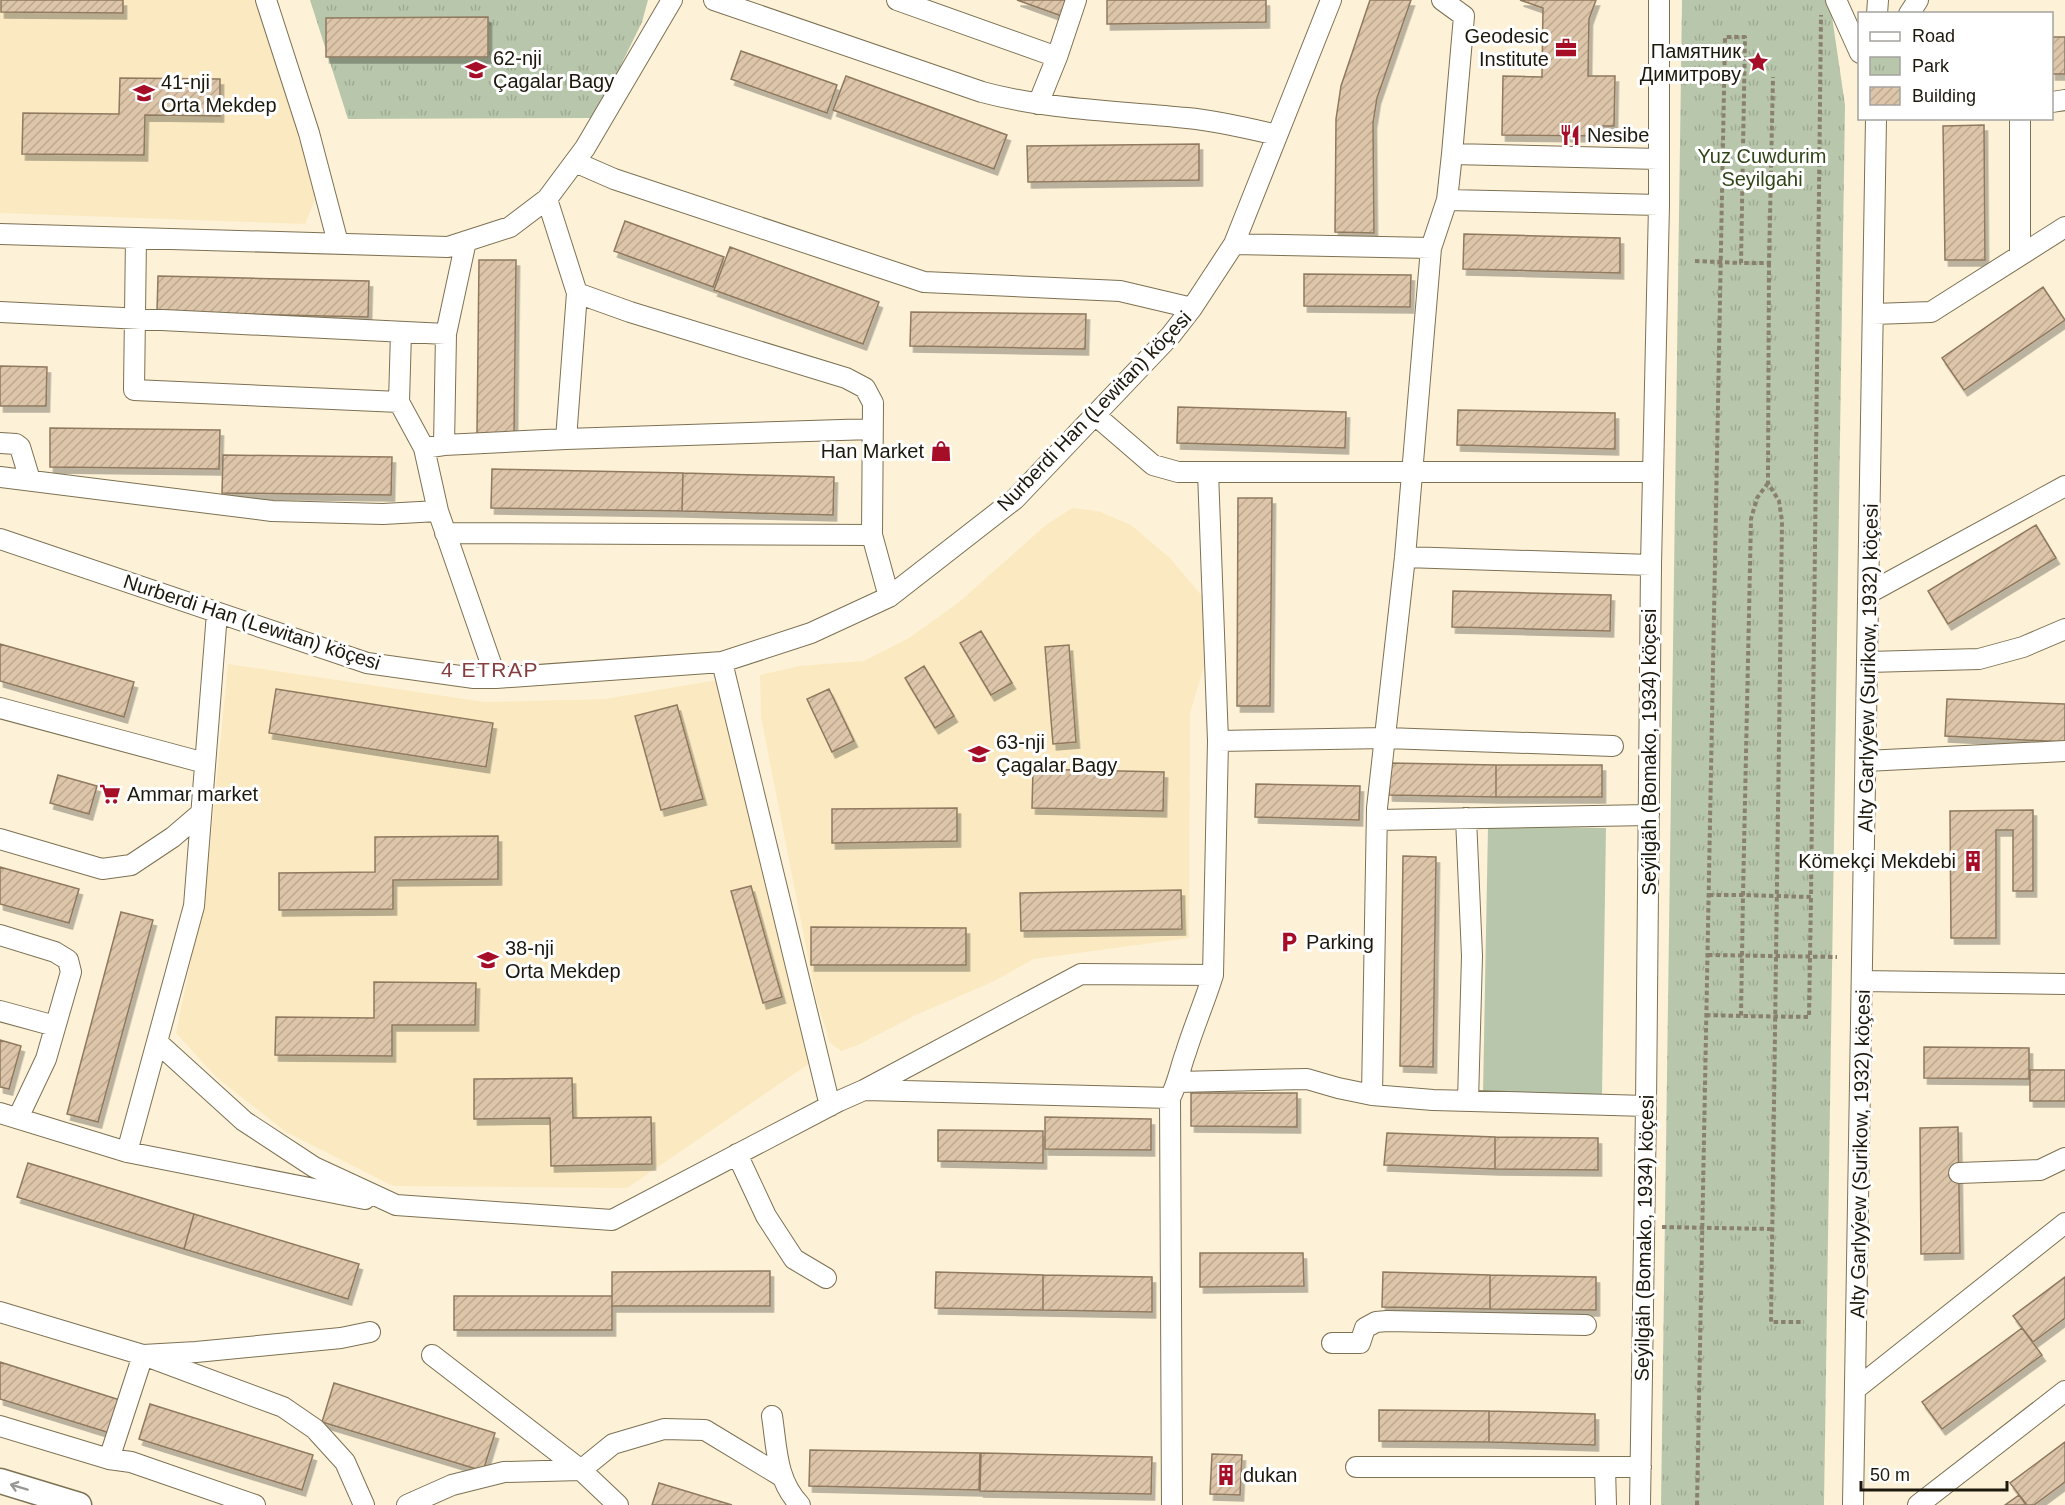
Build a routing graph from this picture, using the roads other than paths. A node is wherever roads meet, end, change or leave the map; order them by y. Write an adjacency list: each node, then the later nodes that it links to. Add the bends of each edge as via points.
1 (266, 0): 26 (street, via 309,134)
2 (672, 0): 18 (street)
3 (714, 0): 12 (street, via 982,92)
4 (897, 0): 11 (street)
5 (1076, 0): 11 (street)
6 (1331, 0): 15 (street, Nurberdi Han (Lewitan) köçesi)
7 (1442, 0): 16 (street, via 1464,16)
8 (1659, 0): 17 (street, Seýilgäh (Bomako, 1934) köçesi)
9 (1828, 6): 10 (street)
10 (1858, 50)
11 (1057, 57): 12 (street)
12 (1038, 105): 15 (street, via 1189,118)
13 (1876, 120): 33 (street, Alty Garlyýew (Surikow, 1932) köçesi)
14 (2020, 120): 29 (street)
15 (1277, 135): 27 (street, Nurberdi Han (Lewitan) köçesi)
16 (1452, 154): 17 (street); 20 (street)
17 (1659, 159): 21 (street, Seýilgäh (Bomako, 1934) köçesi)
18 (575, 162): 19 (street); 31 (street, via 924,282 1120,291)
19 (547, 199): 25 (street, via 510,226); 30 (street)
20 (1447, 200): 21 (street); 28 (street)
21 (1659, 205): 46 (street, Seýilgäh (Bomako, 1934) köçesi)
22 (2065, 227): 29 (street)
23 (0, 234): 24 (street)
24 (136, 238): 26 (street); 34 (street)
25 (466, 241): 26 (street, via 448,247); 36 (street)
26 (338, 243)
27 (1234, 244): 28 (street); 31 (street, Nurberdi Han (Lewitan) köçesi)
28 (1431, 248): 44 (street)
29 (2020, 255): 33 (street, via 1931,312)
30 (577, 293): 39 (street, via 846,378 865,388 873,403); 40 (street)
31 (1192, 308): 38 (street, Nurberdi Han (Lewitan) köçesi, via 1172,335)
32 (0, 312): 34 (street)
33 (1874, 314): 56 (street, Alty Garlyýew (Surikow, 1932) köçesi)
34 (135, 319): 35 (street); 37 (street, via 134,390)
35 (401, 332): 36 (street); 37 (street)
36 (446, 334): 42 (street)
37 (399, 402): 43 (street)
38 (1095, 415): 45 (street, via 1153,465 1178,472); 57 (street, Nurberdi Han (Lewitan) köçesi, via 1015,499)
39 (872, 429): 40 (street); 52 (street)
40 (566, 439): 42 (street)
41 (0, 443): 48 (street, via 20,447)
42 (444, 444): 43 (street)
43 (424, 448): 50 (street)
44 (1413, 471): 45 (street); 46 (street); 54 (street)
45 (1208, 472): 65 (street)
46 (1653, 472): 55 (street, Seýilgäh (Bomako, 1934) köçesi)
47 (0, 477): 48 (street)
48 (30, 480): 50 (street, via 272,511)
49 (2065, 486): 56 (street)
50 (438, 512): 51 (street)
51 (445, 533): 52 (street); 62 (street)
52 (872, 535): 57 (street)
53 (0, 539): 58 (street, Nurberdi Han (Lewitan) köçesi)
54 (1405, 557): 55 (street); 64 (street)
55 (1651, 565): 71 (street, Seýilgäh (Bomako, 1934) köçesi)
56 (1869, 593): 61 (street, Alty Garlyýew (Surikow, 1932) köçesi)
57 (889, 597): 60 (street, Nurberdi Han (Lewitan) köçesi, via 811,633)
58 (217, 613): 62 (street, Nurberdi Han (Lewitan) köçesi, via 367,663); 69 (street)
59 (2065, 629): 61 (street, via 2023,647 1979,659)
60 (722, 662): 62 (street, Nurberdi Han (Lewitan) köçesi); 86 (street)
61 (1868, 663): 68 (street, Alty Garlyýew (Surikow, 1932) köçesi)
62 (496, 678)
63 (0, 708): 69 (street)
64 (1386, 738): 65 (street); 66 (street); 73 (street)
65 (1218, 741): 76 (street)
66 (1613, 746)
67 (2065, 752): 68 (street)
68 (1866, 761): 77 (street, Alty Garlyýew (Surikow, 1932) köçesi)
69 (205, 763): 70 (street)
70 (201, 813): 74 (street, via 131,865 102,868); 81 (street, via 194,906)
71 (1649, 815): 72 (street); 87 (street, Seýilgäh (Bomako, 1934) köçesi)
72 (1466, 818): 73 (street); 85 (street, via 1472,957)
73 (1377, 820): 84 (street)
74 (0, 839)
75 (0, 935): 80 (street, via 55,952 68,960 71,972)
76 (1213, 975): 82 (street, via 1081,974); 83 (street)
77 (1862, 981): 78 (street); 102 (street, Alty Garlyýew (Surikow, 1932) köçesi)
78 (2065, 984)
79 (0, 1011): 80 (street)
80 (55, 1026): 88 (street, via 46,1059)
81 (157, 1042): 89 (street); 93 (street, via 244,1121 314,1167)
82 (864, 1090): 83 (street); 86 (street)
83 (1174, 1090): 84 (street, via 1307,1079); 119 (street)
84 (1372, 1095): 85 (street)
85 (1468, 1101): 87 (street)
86 (830, 1106): 90 (street)
87 (1646, 1106): 109 (street, Seýilgäh (Bomako, 1934) köçesi)
88 (6, 1119): 89 (street)
89 (127, 1152): 93 (street)
90 (737, 1154): 93 (street, via 612,1220); 95 (street, via 766,1216 794,1259)
91 (2065, 1158): 92 (street, via 2040,1170)
92 (1959, 1173)
93 (396, 1205)
94 (2065, 1223): 102 (street)
95 (826, 1278)
96 (0, 1312): 100 (street)
97 (1586, 1324): 99 (street, via 1387,1321 1365,1328 1360,1343)
98 (370, 1332): 100 (street, via 330,1340)
99 (1332, 1342)
100 (143, 1355): 106 (street); 115 (street, via 283,1407 315,1429 345,1462)
101 (432, 1355): 110 (street)
102 (1857, 1388): 122 (street, Alty Garlyýew (Surikow, 1932) köçesi)
103 (2065, 1391): 123 (street)
104 (772, 1416): 111 (street)
105 (0, 1426): 106 (street)
106 (109, 1460): 114 (street, via 130,1462)
107 (1356, 1467): 108 (street)
108 (1605, 1467): 109 (street); 120 (street)
109 (1641, 1467): 121 (street, Seýilgäh (Bomako, 1934) köçesi)
110 (581, 1470): 111 (street, via 613,1444 664,1428 705,1430); 116 (street, via 504,1472 452,1485); 117 (street)
111 (781, 1476): 118 (street)
112 (0, 1481): 113 (main road, one-way to 112)
113 (79, 1505)
114 (255, 1505)
115 (364, 1505)
116 (407, 1505)
117 (618, 1505)
118 (800, 1505)
119 (1172, 1505)
120 (1606, 1505)
121 (1640, 1505)
122 (1853, 1505)
123 (1918, 1505)

